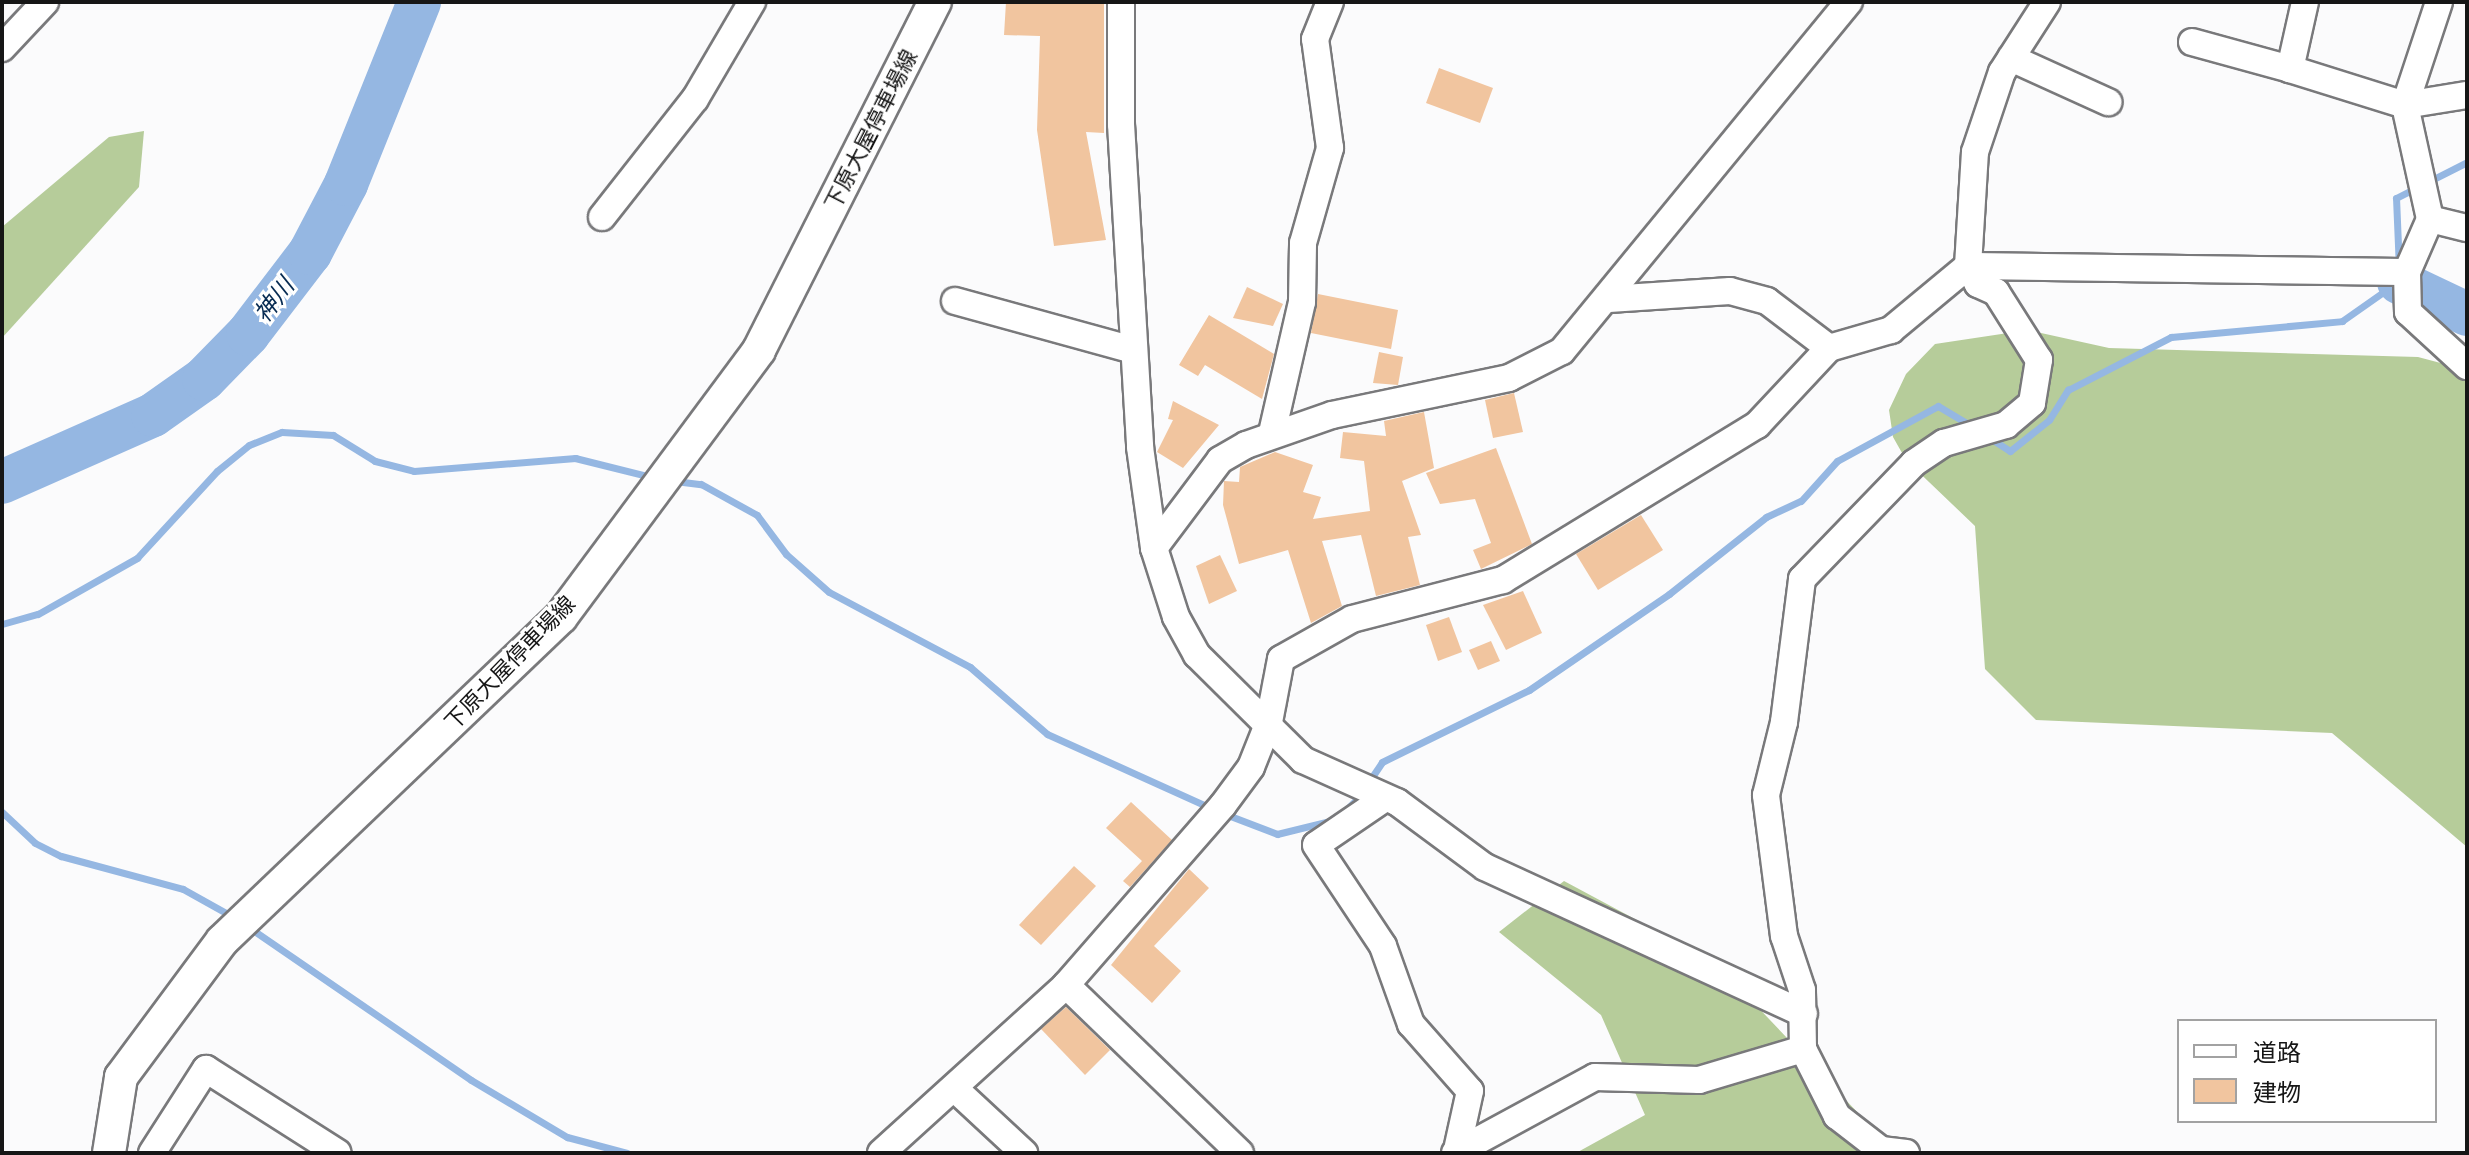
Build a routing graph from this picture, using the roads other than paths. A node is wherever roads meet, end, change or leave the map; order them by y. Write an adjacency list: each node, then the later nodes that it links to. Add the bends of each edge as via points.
1 (45, 2): 11 (street)
2 (752, 2): 17 (street, via 695,99)
3 (935, 2): 37 (main road, 下原大屋停車場線, via 759,350 561,617 230,934 121,1077)
4 (1121, 2): 26 (street)
5 (1330, 2): 28 (street, via 1315,39 1330,148 1303,243 1302,302)
6 (1849, 2): 23 (street)
7 (2047, 2): 12 (street)
8 (2305, 2): 13 (street)
9 (2439, 2): 16 (street)
10 (2192, 42): 13 (street)
11 (2, 48)
12 (2011, 58): 15 (street); 20 (street, via 1975,152)
13 (2290, 69): 16 (street)
14 (2467, 95): 16 (street)
15 (2108, 102)
16 (2405, 105): 18 (street)
17 (602, 217)
18 (2430, 219): 19 (street); 21 (street)
19 (2467, 228)
20 (1968, 266): 22 (street); 25 (street, via 1891,330)
21 (2407, 272): 22 (street); 27 (street, via 2408,312)
22 (1998, 279): 33 (street, via 2039,360 2032,403 1982,433 1944,443 1914,463 1802,579 1784,722 1766,795 1784,936)
23 (1609, 299): 25 (street, via 1730,291 1767,301); 28 (street, via 1562,351 1536,368)
24 (955, 301): 26 (street)
25 (1829, 348): 30 (street, via 1757,425 1503,580 1352,619 1281,659)
26 (1133, 350): 29 (street)
27 (2467, 366)
28 (1272, 433): 29 (street, via 1220,460)
29 (1154, 548): 30 (street, via 1176,617 1197,655)
30 (1269, 722): 31 (street, via 1303,760); 32 (street, via 1251,767 1223,805)
31 (1385, 798): 33 (street, via 1485,867); 36 (street, via 1316,845 1383,946 1411,1024 1470,1091)
32 (1066, 985): 35 (street); 42 (street)
33 (1804, 1014): 34 (street)
34 (1803, 1049): 36 (street, via 1699,1080 1595,1077); 43 (street, via 1837,1116 1881,1150)
35 (954, 1088): 40 (street); 41 (street)
36 (1456, 1152)
37 (109, 1153)
38 (152, 1153): 39 (street, via 206,1069)
39 (338, 1153)
40 (881, 1153)
41 (1024, 1153)
42 (1240, 1153)
43 (1906, 1153)

